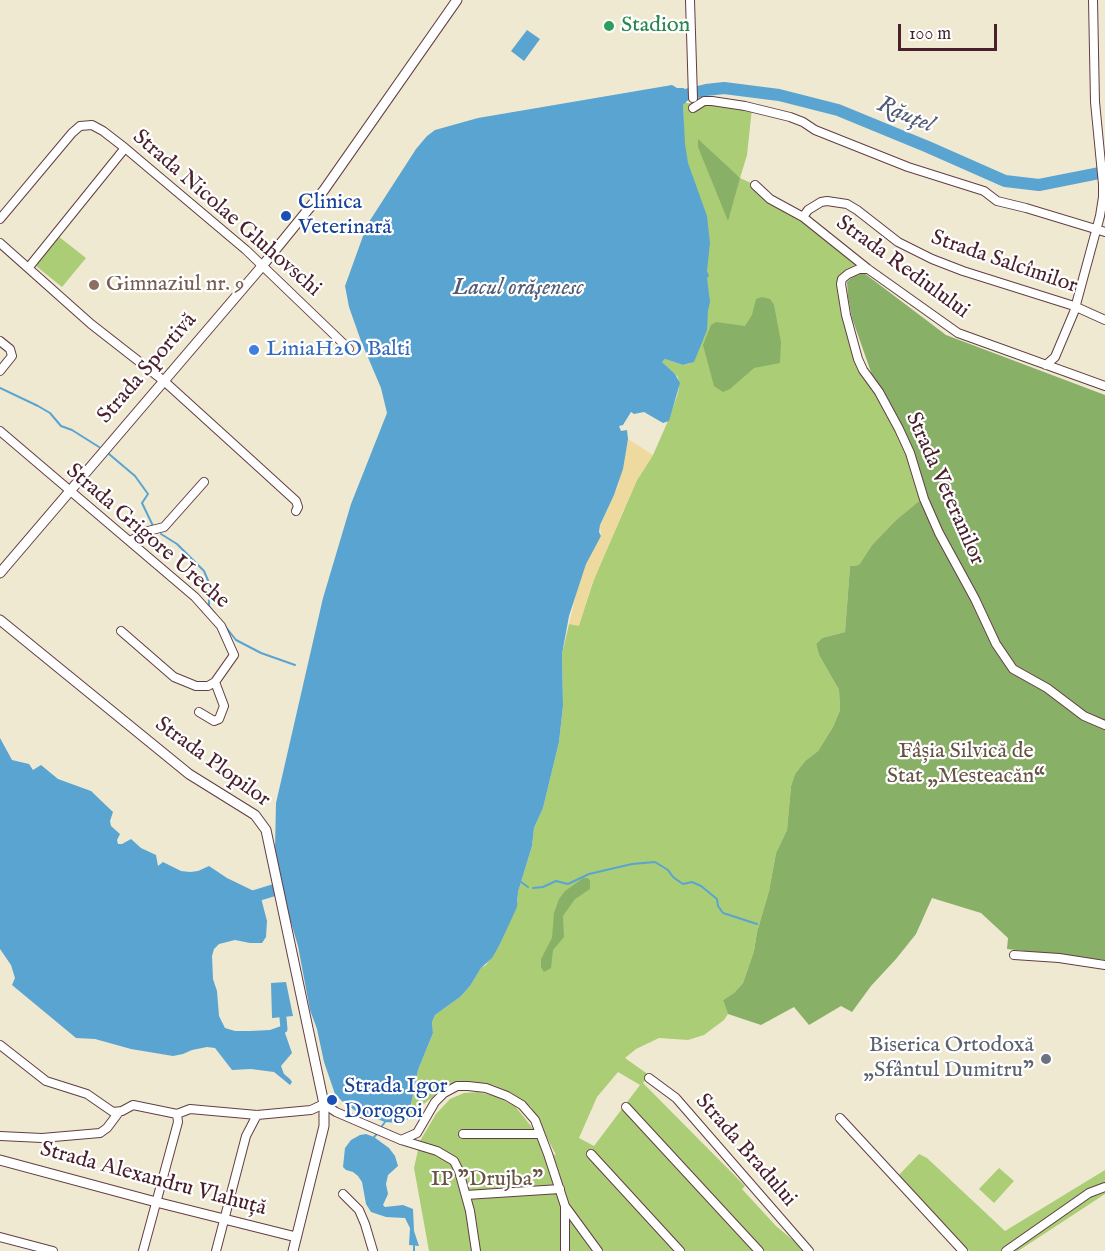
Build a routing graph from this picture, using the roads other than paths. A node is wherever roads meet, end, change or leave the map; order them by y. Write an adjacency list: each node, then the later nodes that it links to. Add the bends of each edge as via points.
1 (457, 0): 14 (street, Strada Sportivă, via 324,190)
2 (690, 0): 4 (street)
3 (1093, 0): 7 (street, via 1095,102)
4 (693, 98)
5 (693, 108): 11 (street, via 712,101 790,117 908,167 984,190 997,201)
6 (125, 148): 10 (street, Strada Nicolae Gluhovschi, via 92,125 80,126); 14 (street, Strada Nicolae Gluhovschi); 15 (street)
7 (1104, 183): 11 (street)
8 (755, 185): 9 (street, Strada Rediulului, via 770,199)
9 (803, 217): 16 (street, Strada Rediulului); 17 (street, Strada Salcîmilor, via 821,202 847,204 898,242 932,259)
10 (0, 219)
11 (1096, 229): 12 (street); 17 (street)
12 (1105, 232)
13 (0, 243): 15 (street)
14 (263, 265): 20 (street, Strada Nicolae Gluhovschi); 23 (street, Strada Sportivă)
15 (30, 267): 23 (street, via 91,324)
16 (868, 269): 21 (street, Strada Rediulului, via 958,333); 35 (street, Strada Veteranilor, via 848,274 841,284 858,359 899,429 939,533 996,644 1013,669 1084,716)
17 (1074, 306): 18 (street, Strada Salcîmilor); 21 (street, via 1055,357)
18 (1105, 320)
19 (0, 341): 22 (street, via 12,356)
20 (349, 349)
21 (1046, 365): 24 (street, Strada Rediulului)
22 (0, 371)
23 (164, 381): 27 (street, Strada Sportivă); 28 (street, via 296,501)
24 (1105, 386)
25 (0, 431): 27 (street, Strada Grigore Ureche)
26 (204, 482): 29 (street, via 164,527)
27 (69, 492): 29 (street, Strada Grigore Ureche); 30 (street, Strada Sportivă)
28 (296, 511)
29 (130, 541): 33 (street, Strada Grigore Ureche, via 195,597 221,626 234,655)
30 (0, 573)
31 (0, 620): 40 (street, Strada Plopilor, via 181,768 255,815 263,825)
32 (121, 631): 33 (street, via 174,677 204,687)
33 (215, 682): 34 (street, via 224,706 219,719 214,721)
34 (199, 712)
35 (1105, 725)
36 (1014, 955): 37 (street)
37 (1105, 965)
38 (0, 1045): 42 (street, via 46,1081 87,1094 110,1111)
39 (649, 1078): 71 (street, Strada Bradului, via 676,1098)
40 (324, 1104): 44 (street, via 311,1110); 49 (street); 59 (street, Strada Plopilor, via 324,1126)
41 (626, 1107): 70 (street)
42 (119, 1112): 43 (street, via 139,1106); 48 (street, via 100,1133)
43 (177, 1114): 44 (street, via 190,1109); 56 (street)
44 (257, 1115): 58 (street, via 246,1136)
45 (840, 1118): 72 (street)
46 (463, 1134): 47 (street)
47 (540, 1134): 49 (street, via 532,1116 515,1100 496,1090 457,1086 435,1102 417,1133); 53 (street)
48 (0, 1137)
49 (401, 1140): 55 (street, via 437,1151 454,1161)
50 (591, 1154): 69 (street)
51 (1, 1163): 56 (street, Strada Аlexandru Vlahuță)
52 (1105, 1187): 73 (street, via 1089,1193)
53 (560, 1189): 55 (street); 57 (street)
54 (343, 1194): 65 (street, via 362,1216)
55 (466, 1195): 66 (street)
56 (156, 1202): 58 (street, Strada Аlexandru Vlahuță); 62 (street)
57 (565, 1206): 67 (street); 68 (street)
58 (224, 1219): 59 (street, Strada Аlexandru Vlahuță); 63 (street)
59 (296, 1236): 64 (street, Strada Plopilor)
60 (0, 1237): 61 (street)
61 (53, 1251)
62 (143, 1251)
63 (216, 1251)
64 (293, 1251)
65 (373, 1251)
66 (476, 1251)
67 (565, 1251)
68 (598, 1251)
69 (680, 1251)
70 (759, 1251)
71 (809, 1251)
72 (963, 1251)
73 (1006, 1251)

